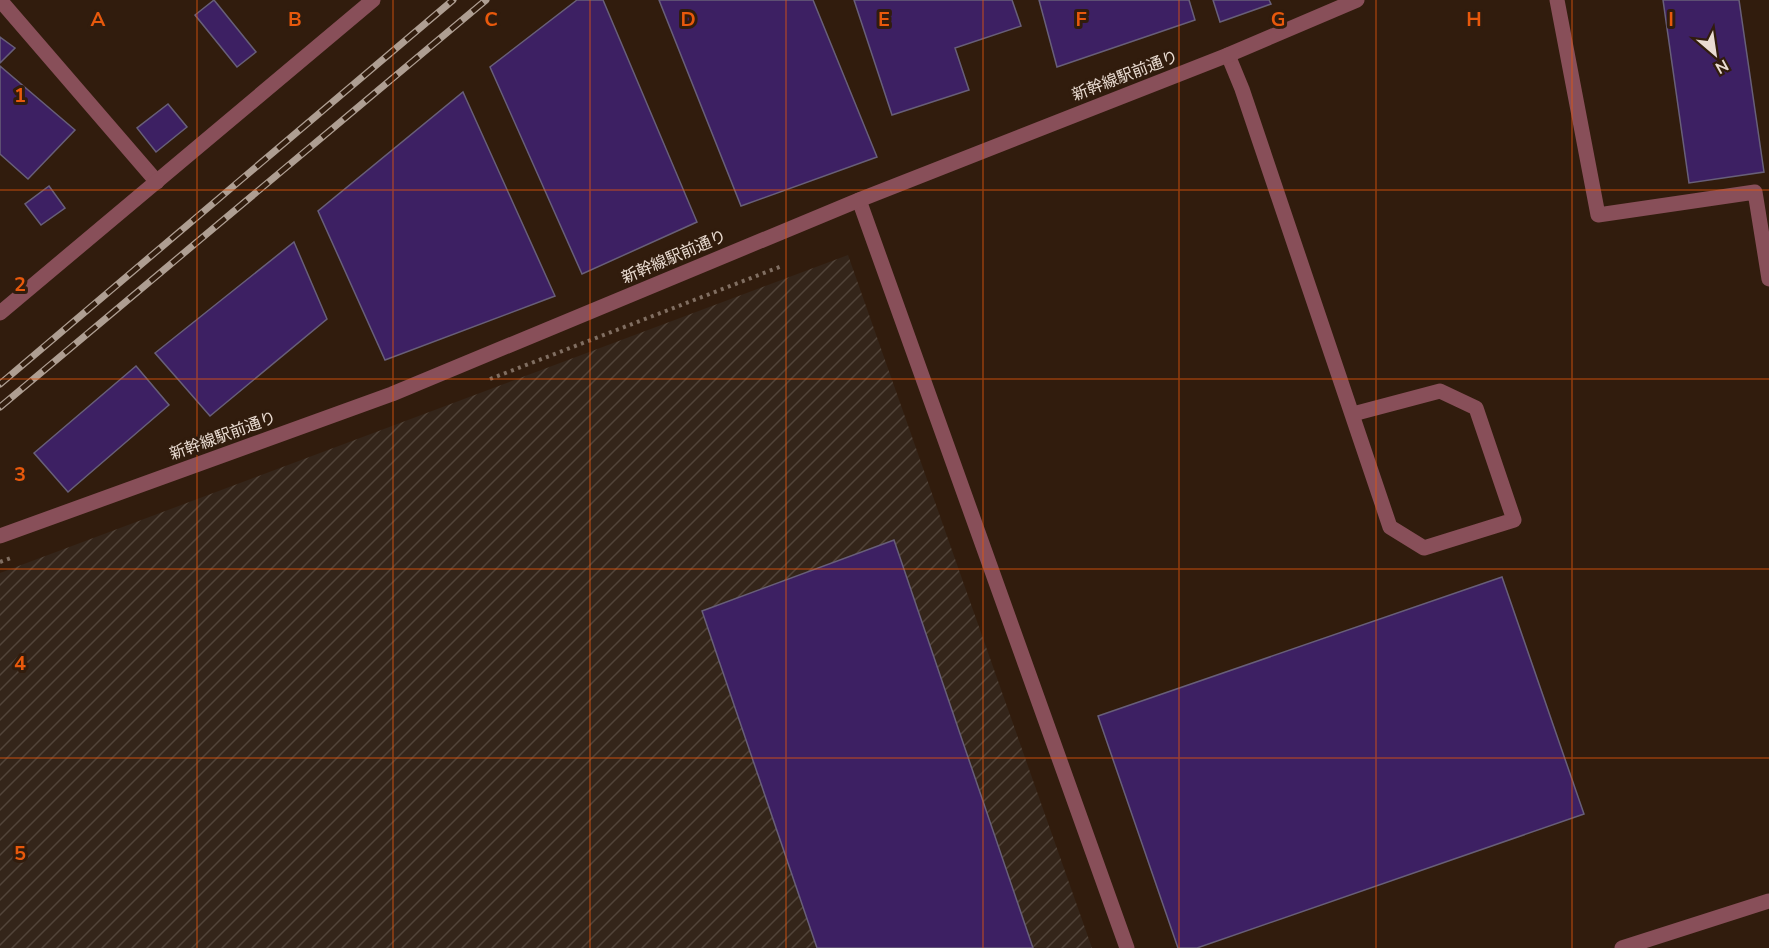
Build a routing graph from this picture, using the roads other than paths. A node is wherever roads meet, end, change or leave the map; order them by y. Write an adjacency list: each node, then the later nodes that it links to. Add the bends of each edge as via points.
1 (0, 0): 6 (street)
2 (372, 0): 6 (street)
3 (1357, 0): 5 (street, 新幹線駅前通り)
4 (1557, 0): 8 (street, via 1598,215 1755,192)
5 (1228, 55): 7 (street, 新幹線駅前通り); 11 (street)
6 (157, 182): 10 (street)
7 (859, 200): 12 (street, 新幹線駅前通り, via 392,394); 14 (street)
8 (1764, 220): 9 (street)
9 (1769, 279)
10 (0, 313)
11 (1353, 414): 11 (street, via 1390,527 1424,548 1514,520 1476,408 1440,391)
12 (0, 536)
13 (1769, 901): 15 (street)
14 (1127, 948)
15 (1622, 948)

